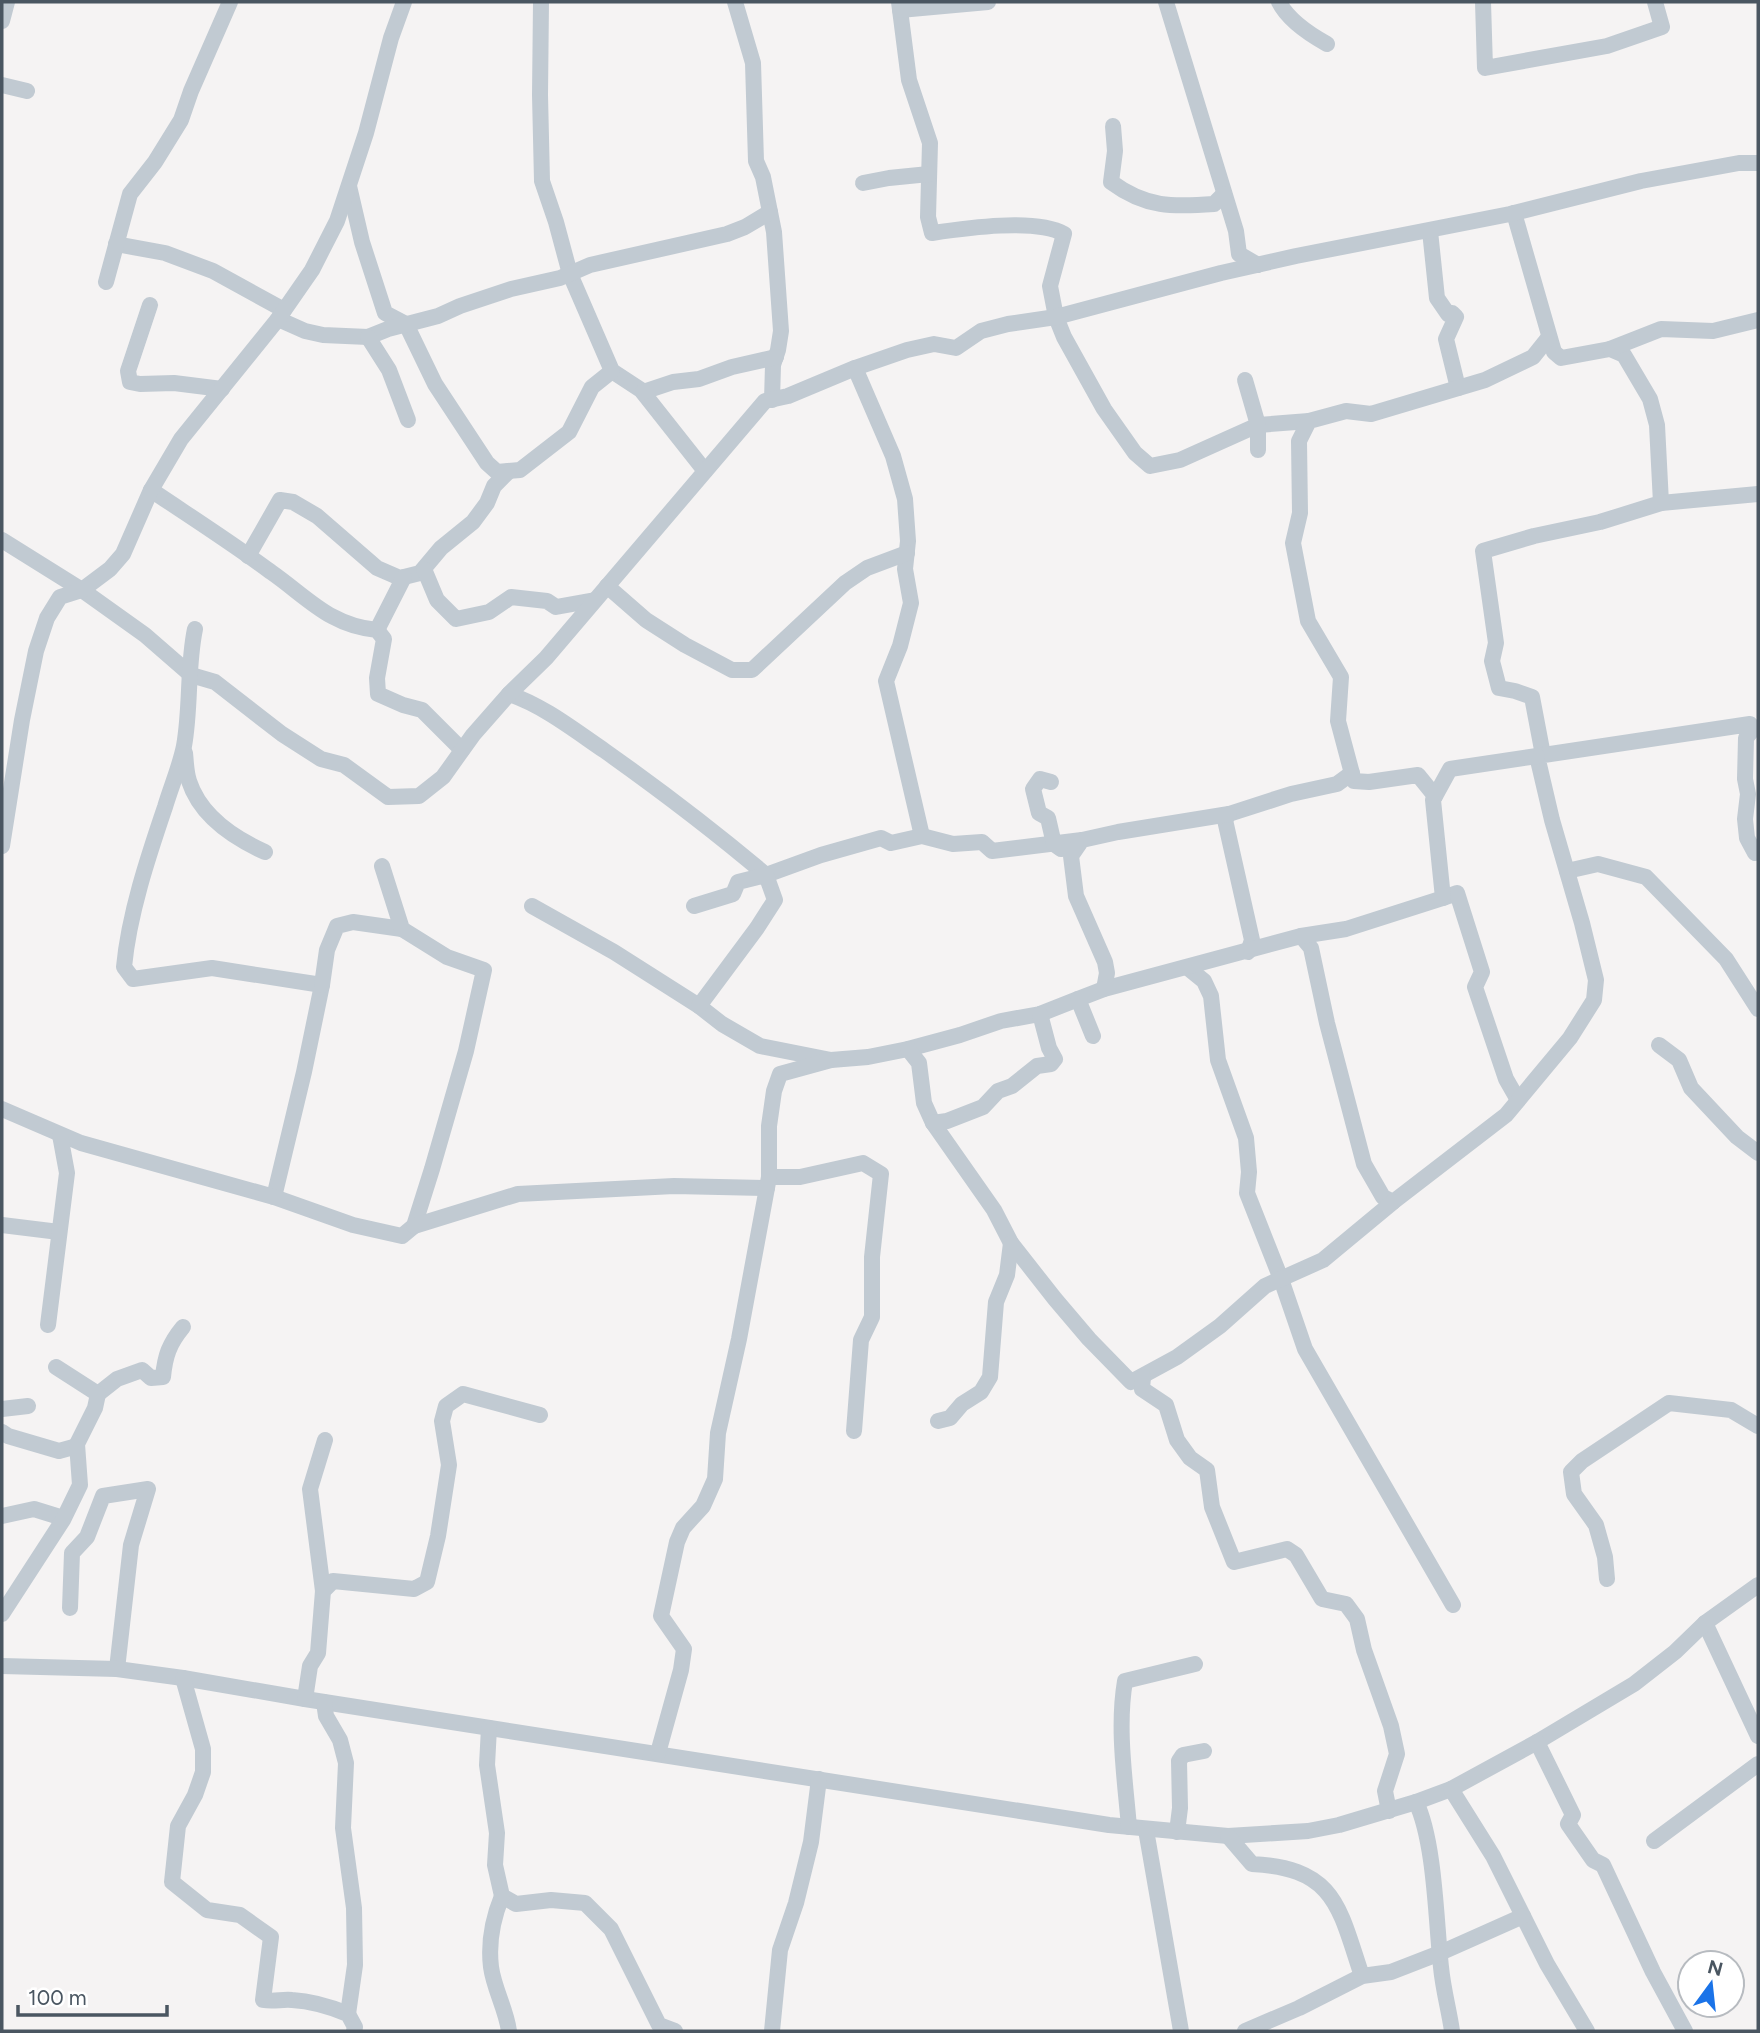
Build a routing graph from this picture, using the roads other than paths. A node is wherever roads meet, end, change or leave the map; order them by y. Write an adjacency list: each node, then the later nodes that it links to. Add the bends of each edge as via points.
1 (8, 2): 12 (street)
2 (230, 2): 25 (street, via 181,120 130,194)
3 (404, 2): 20 (street)
4 (541, 2): 27 (street, via 542,181)
5 (735, 2): 22 (street, via 753,63 756,161)
6 (988, 2): 11 (street)
7 (1166, 2): 21 (street)
8 (1279, 2): 13 (street, via 1284,12)
9 (1483, 2): 10 (street, via 1485,68 1607,46 1662,27)
10 (1655, 2)
11 (899, 6): 18 (street, via 909,80 930,143)
12 (2, 21)
13 (1327, 44)
14 (2, 85): 15 (street)
15 (27, 91)
16 (1113, 126): 21 (street, via 1111,182 1123,191 1173,207 1214,204)
17 (1758, 163): 23 (street, via 1641,181)
18 (929, 174): 19 (street); 31 (street, via 932,233 1039,225 1064,234 1049,286)
19 (863, 183)
20 (348, 185): 30 (street, via 333,232); 33 (street, via 385,313)
21 (1224, 194): 26 (street, via 1239,254)
22 (770, 212): 27 (street, via 727,233 590,265); 37 (street, via 781,331)
23 (1514, 213): 24 (street); 35 (street)
24 (1430, 231): 26 (street); 41 (street, via 1437,299 1456,317 1446,339)
25 (116, 244): 28 (street); 30 (street, via 165,253 213,271)
26 (1258, 265): 31 (street)
27 (570, 274): 33 (street); 39 (street)
28 (106, 282)
29 (150, 305): 42 (street, via 128,371 131,382)
30 (281, 314): 34 (street, via 305,331); 42 (street)
31 (1056, 317): 38 (street, via 981,331 956,348 934,344); 47 (street, via 1104,409 1135,453 1150,466 1180,460)
32 (1758, 320): 36 (street, via 1713,331 1661,329)
33 (406, 324): 34 (street); 51 (street, via 435,384 487,463 497,472)
34 (368, 337): 45 (street, via 389,370)
35 (1549, 337): 36 (street, via 1561,358); 41 (street, via 1533,357)
36 (1610, 349): 55 (street, via 1624,355 1650,399 1657,425)
37 (776, 356): 43 (street); 44 (street)
38 (855, 368): 44 (street); 57 (street, via 893,456 905,499)
39 (612, 371): 43 (street); 51 (street, via 593,387 569,432 520,470)
40 (1245, 380): 47 (street)
41 (1458, 388): 46 (street, via 1371,414 1346,411)
42 (222, 389): 53 (street, via 181,439)
43 (643, 392): 50 (street)
44 (772, 400): 48 (street, via 765,401)
45 (408, 421)
46 (1309, 421): 47 (street); 71 (street, via 1299,441 1300,513 1293,543 1308,621 1340,677 1338,721)
47 (1258, 425): 49 (street)
48 (726, 447): 50 (street); 52 (street)
49 (1258, 450)
50 (691, 452): 52 (street)
51 (509, 471): 59 (street, via 494,486 473,522)
52 (705, 471): 61 (street)
53 (151, 490): 58 (street); 62 (street, via 123,554)
54 (1758, 494): 55 (street)
55 (1661, 503): 70 (street, via 1483,551 1496,643 1492,661 1499,688 1532,697)
56 (2, 540): 62 (street)
57 (907, 553): 61 (street, via 867,568 845,583 752,670 732,670 685,645 646,621); 76 (street, via 911,603 886,681)
58 (248, 556): 60 (street, via 280,500 317,516 377,568); 65 (street, via 325,614 358,628)
59 (424, 569): 60 (street); 63 (street, via 437,600 456,619 489,612 511,597 547,601 556,607)
60 (404, 577): 65 (street)
61 (607, 586): 63 (street)
62 (82, 590): 66 (street); 72 (street, via 60,597 43,628)
63 (594, 600): 67 (street)
64 (195, 629): 66 (street)
65 (377, 629): 69 (street, via 384,639 378,694 422,709)
66 (191, 675): 68 (street); 69 (street, via 215,682 282,734 321,759 344,765 388,797 419,796 443,777)
67 (509, 694): 69 (street); 85 (street, via 559,719 604,750)
68 (184, 747): 80 (street, via 189,780 198,800 223,828); 93 (street, via 155,836 124,967 133,979 212,968)
69 (462, 750)
70 (1540, 755): 74 (street, via 1450,769); 81 (street, via 1750,724 1751,732 1745,738 1745,820); 84 (street)
71 (1352, 773): 74 (street, via 1354,781 1369,782 1418,775); 75 (street, via 1337,784)
72 (8, 778): 79 (street)
73 (1051, 782): 78 (street, via 1040,779 1033,789 1039,813 1048,818)
74 (1435, 796): 86 (street)
75 (1229, 814): 77 (street); 91 (street, via 1225,821 1252,940)
76 (922, 836): 78 (street, via 953,844 982,842 992,851); 85 (street, via 891,843 881,838)
77 (1082, 840): 78 (street); 82 (street)
78 (1054, 844): 82 (street)
79 (2, 846)
80 (265, 852)
81 (1755, 853)
82 (1071, 856): 95 (street, via 1076,896 1105,962)
83 (383, 866): 89 (street)
84 (1566, 871): 94 (street, via 1598,864 1646,877); 106 (street, via 1596,980 1594,1000 1570,1038)
85 (765, 875): 88 (street, via 738,882 733,894); 97 (street, via 775,900)
86 (1443, 898): 90 (street, via 1346,929); 106 (street, via 1457,893 1482,972 1475,987 1506,1079)
87 (532, 906): 97 (street)
88 (694, 906)
89 (402, 929): 93 (street, via 354,922 337,926 327,950); 115 (street, via 447,957 484,970 466,1051)
90 (1301, 936): 91 (street); 113 (street, via 1311,948 1364,1164 1383,1197)
91 (1248, 952): 92 (street)
92 (1188, 968): 95 (street); 118 (street, via 1211,996 1218,1060 1246,1138 1247,1193)
93 (322, 985): 112 (street)
94 (1753, 986): 98 (street)
95 (1104, 989): 96 (street)
96 (1078, 999): 99 (street); 100 (street)
97 (699, 1006): 102 (street)
98 (1758, 1009)
99 (1040, 1014): 103 (street); 108 (street, via 1055,1059 998,1091 983,1107)
100 (1093, 1036)
101 (1659, 1045): 110 (street, via 1679,1060 1691,1088)
102 (760, 1046): 104 (street); 105 (street)
103 (908, 1049): 104 (street); 108 (street, via 919,1063 924,1103)
104 (831, 1060): 105 (street)
105 (780, 1073): 111 (street, via 769,1126)
106 (1518, 1100): 113 (street, via 1506,1115)
107 (2, 1109): 109 (street)
108 (933, 1123): 117 (street)
109 (60, 1135): 112 (street); 116 (street, via 66,1173)
110 (1758, 1153)
111 (768, 1182): 115 (street, via 518,1194); 129 (street, via 863,1163 881,1174 872,1257 872,1317 861,1340); 152 (street, via 718,1433 715,1479 703,1506 683,1528 665,1590 661,1616 684,1649)
112 (274, 1197): 115 (street, via 353,1225 402,1236)
113 (1393, 1202): 118 (street, via 1322,1260)
114 (2, 1225): 116 (street)
115 (414, 1226)
116 (60, 1232): 119 (street)
117 (1012, 1243): 122 (street, via 1131,1382); 127 (street, via 1007,1275 996,1302 990,1377 981,1392 950,1418)
118 (1281, 1279): 122 (street, via 1265,1286 1220,1326); 138 (street, via 1305,1349)
119 (48, 1325)
120 (183, 1328): 123 (street, via 171,1342 163,1377 151,1378 142,1370 117,1378)
121 (55, 1367): 123 (street)
122 (1143, 1377): 157 (street, via 1142,1389 1166,1405 1177,1440 1190,1458 1207,1470 1212,1507 1234,1562 1287,1549 1296,1555 1322,1599 1346,1604 1357,1619 1397,1755 1385,1791)
123 (98, 1394): 132 (street)
124 (28, 1406): 125 (street)
125 (2, 1409)
126 (540, 1415): 137 (street, via 463,1394 446,1406 442,1420 449,1465 427,1581 414,1589 333,1581)
127 (938, 1421)
128 (1758, 1426): 135 (street, via 1731,1410 1670,1403 1571,1472 1574,1494 1596,1525)
129 (854, 1431)
130 (2, 1432): 132 (street, via 59,1451)
131 (325, 1440): 137 (street, via 310,1489)
132 (78, 1446): 134 (street, via 80,1485)
133 (2, 1516): 134 (street, via 34,1509)
134 (63, 1518): 140 (street)
135 (1607, 1579)
136 (1758, 1585): 141 (street)
137 (323, 1591): 146 (street, via 318,1653 310,1666)
138 (1453, 1605)
139 (70, 1608): 144 (street, via 72,1553 87,1536 103,1496 148,1489 131,1545)
140 (2, 1614)
141 (1705, 1623): 149 (street); 150 (street, via 1634,1684)
142 (1195, 1664): 158 (street, via 1125,1681)
143 (2, 1665): 144 (street)
144 (117, 1670): 145 (street)
145 (183, 1678): 146 (street); 167 (street, via 203,1749 203,1772 178,1826 172,1882 207,1910 240,1915 271,1937 263,2000 289,1999 331,2007)
146 (305, 1699): 147 (street)
147 (324, 1702): 148 (street); 167 (street, via 346,1763 343,1828 354,1908)
148 (489, 1728): 152 (street); 163 (street, via 487,1765 498,1833 495,1866)
149 (1758, 1736)
150 (1537, 1742): 155 (street); 175 (street, via 1573,1815 1568,1824 1593,1860 1603,1865)
151 (1204, 1751): 160 (street, via 1183,1755 1179,1762)
152 (658, 1753): 154 (street)
153 (1758, 1764): 162 (street)
154 (819, 1779): 158 (street); 170 (street, via 811,1842 780,1950)
155 (1451, 1789): 156 (street); 164 (street)
156 (1416, 1802): 157 (street); 165 (street, via 1426,1838)
157 (1389, 1811): 161 (street, via 1308,1831)
158 (1129, 1827): 159 (street)
159 (1146, 1830): 160 (street); 171 (street)
160 (1177, 1832): 161 (street)
161 (1228, 1836): 166 (street, via 1252,1864 1293,1870 1320,1884 1337,1903)
162 (1654, 1842)
163 (502, 1896): 168 (street, via 492,1922 491,1967); 169 (street, via 516,1904 584,1903 611,1929 659,2025)
164 (1523, 1916): 165 (street); 174 (street)
165 (1440, 1953): 166 (street, via 1391,1972); 173 (street)
166 (1363, 1976): 172 (street)
167 (355, 2026)
168 (509, 2031)
169 (675, 2031)
170 (772, 2031)
171 (1181, 2031)
172 (1245, 2031)
173 (1452, 2031)
174 (1587, 2031)
175 (1685, 2031)

